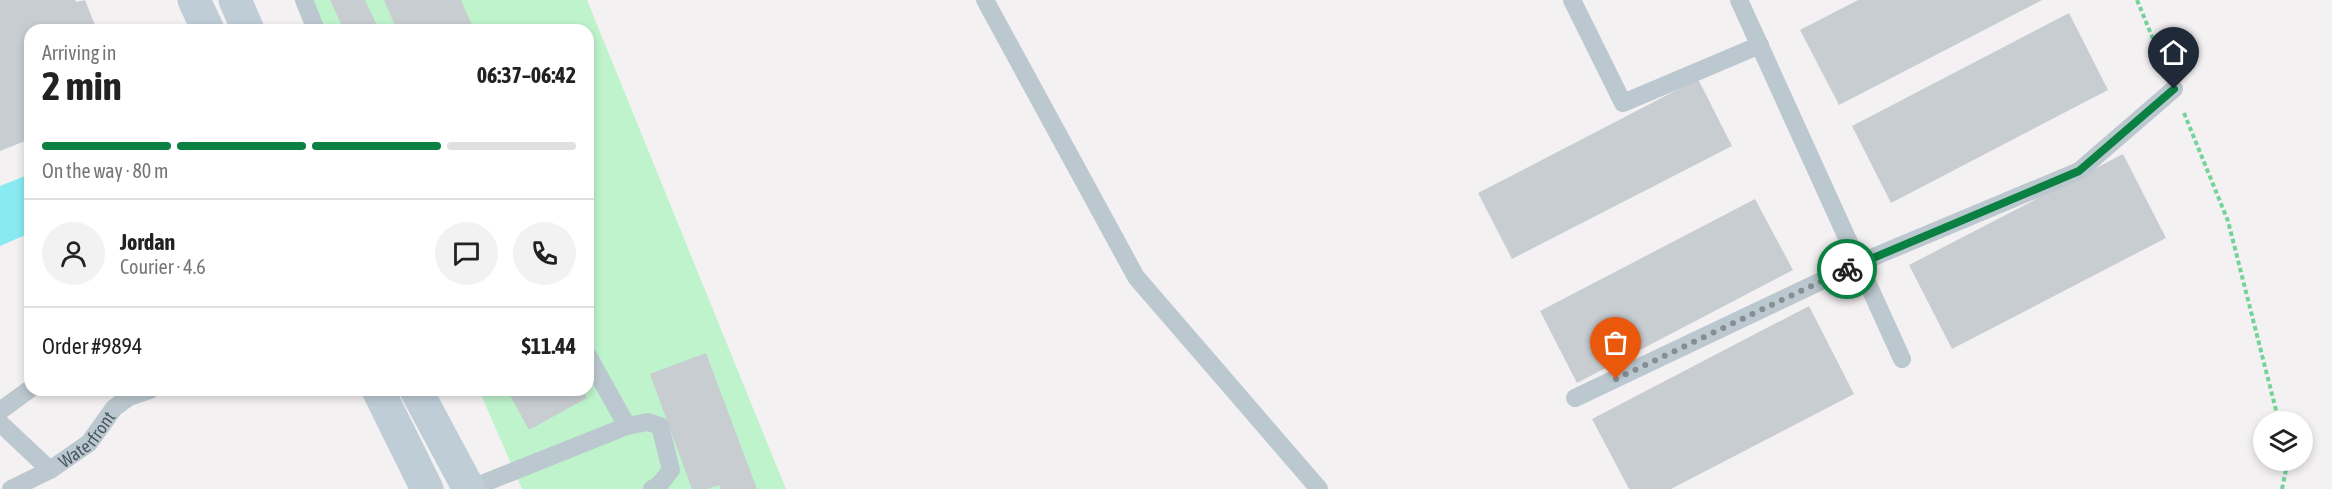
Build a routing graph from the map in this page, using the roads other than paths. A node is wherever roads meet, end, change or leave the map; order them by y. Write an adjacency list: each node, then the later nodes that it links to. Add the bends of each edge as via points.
1 (194, 0): 7 (street)
2 (235, 0): 8 (street)
3 (304, 0): 9 (lane)
4 (985, 0): 28 (lane, via 1136,277)
5 (1572, 0): 10 (lane, via 1623,104)
6 (1739, 0): 10 (lane)
7 (205, 24)
8 (245, 24)
9 (314, 24)
10 (1760, 45): 12 (lane)
11 (2174, 89): 12 (lane, via 2079,171)
12 (1859, 263): 13 (lane); 19 (lane)
13 (1902, 359)
14 (594, 367): 22 (lane)
15 (24, 393): 20 (lane)
16 (132, 396): 23 (lane, Waterfront, via 114,408 89,442)
17 (381, 396): 25 (street)
18 (419, 396): 26 (street)
19 (1575, 398)
20 (0, 411)
21 (0, 423): 23 (lane, Waterfront)
22 (627, 426): 26 (lane); 27 (lane, via 648,422 660,426 671,470)
23 (50, 470): 24 (lane)
24 (11, 489)
25 (427, 489)
26 (469, 489)
27 (652, 489)
28 (1319, 489)

